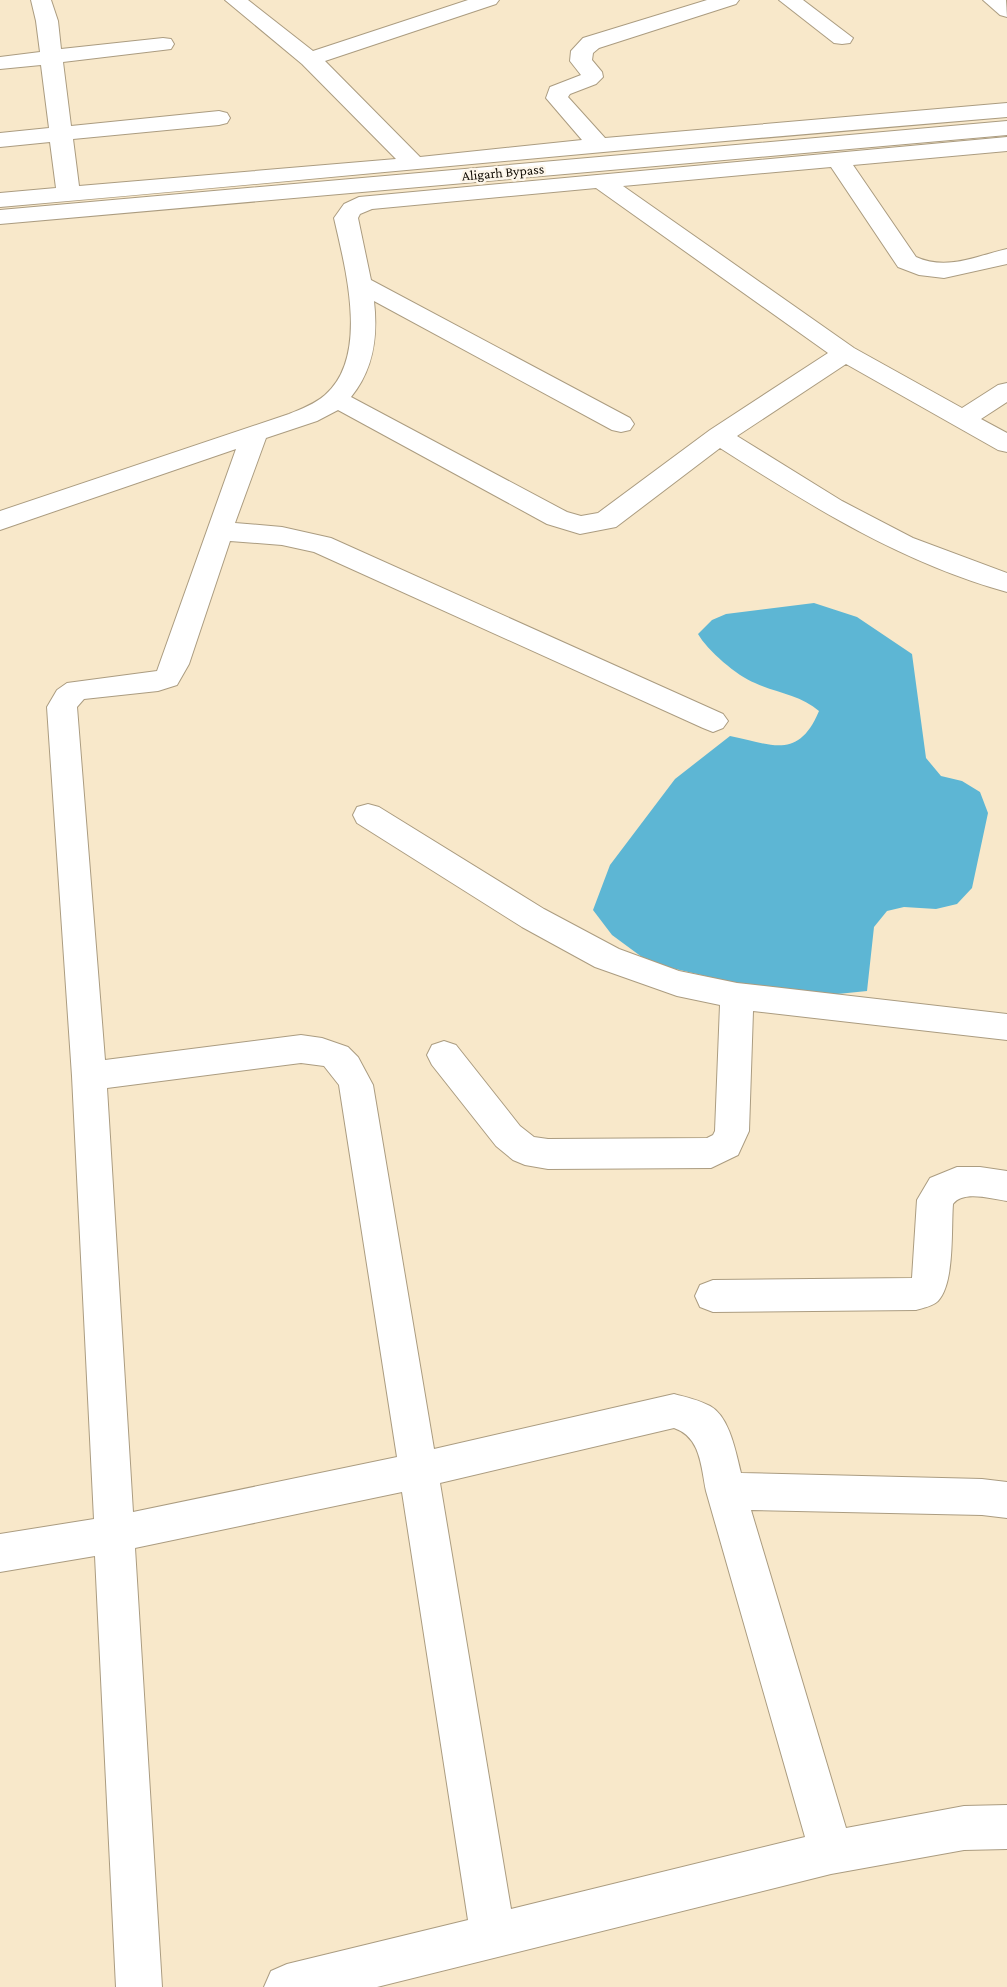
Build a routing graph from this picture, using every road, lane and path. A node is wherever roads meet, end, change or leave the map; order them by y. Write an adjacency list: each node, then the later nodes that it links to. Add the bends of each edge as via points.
1 (41, 0): 10 (street)
2 (489, 0): 11 (street)
3 (729, 0): 19 (street, via 591,43 582,51 581,61 592,77 565,87 557,98)
4 (789, 0): 8 (street)
5 (993, 0): 7 (street)
6 (242, 1): 11 (street)
7 (1007, 11)
8 (842, 38)
9 (163, 44): 10 (street)
10 (52, 58): 12 (street); 16 (street)
11 (310, 59): 21 (street)
12 (0, 63)
13 (1007, 110): 19 (street)
14 (219, 118): 16 (street)
15 (1007, 128): 25 (street, Aligarh Bypass)
16 (61, 134): 17 (street); 23 (street)
17 (0, 140)
18 (1007, 144): 20 (street)
19 (599, 145): 21 (street)
20 (837, 158): 22 (street); 26 (street, via 907,262 921,270 941,272)
21 (414, 164): 23 (street)
22 (600, 180): 27 (street, via 368,202 352,209 346,218); 28 (street)
23 (68, 195): 24 (street)
24 (0, 201)
25 (0, 218)
26 (1007, 256)
27 (362, 284): 30 (street, via 361,353 350,381); 32 (street)
28 (845, 352): 31 (street); 34 (street)
29 (1007, 391): 31 (street)
30 (336, 399): 33 (street, via 319,411); 34 (street, via 557,518 580,525 606,521)
31 (962, 420): 35 (street)
32 (621, 424)
33 (255, 433): 36 (street); 37 (street)
34 (719, 436): 38 (street, via 832,507 903,544)
35 (1007, 444)
36 (0, 522)
37 (219, 531): 39 (street, via 282,536 321,544); 44 (street, via 167,678 77,690 62,707)
38 (1007, 583)
39 (713, 721)
40 (368, 815): 41 (street, via 533,918 607,958 677,983)
41 (737, 996): 42 (street); 43 (street, via 732,1131 726,1145 711,1153 548,1154 525,1150 508,1136)
42 (1007, 1027)
43 (444, 1055)
44 (89, 1076): 47 (street, via 301,1049 329,1052 346,1064 356,1085); 50 (street)
45 (1007, 1186): 46 (street, via 957,1182 943,1189 935,1200 930,1278 925,1289 916,1294)
46 (713, 1296)
47 (417, 1471): 48 (street, via 674,1412 699,1419 714,1439); 50 (street); 54 (street)
48 (726, 1491): 49 (street); 53 (street)
49 (1007, 1500)
50 (114, 1535): 51 (street); 55 (street)
51 (0, 1553)
52 (1007, 1827): 53 (street, via 964,1828)
53 (831, 1852): 54 (street)
54 (493, 1935): 56 (street)
55 (139, 1987)
56 (287, 1987)

